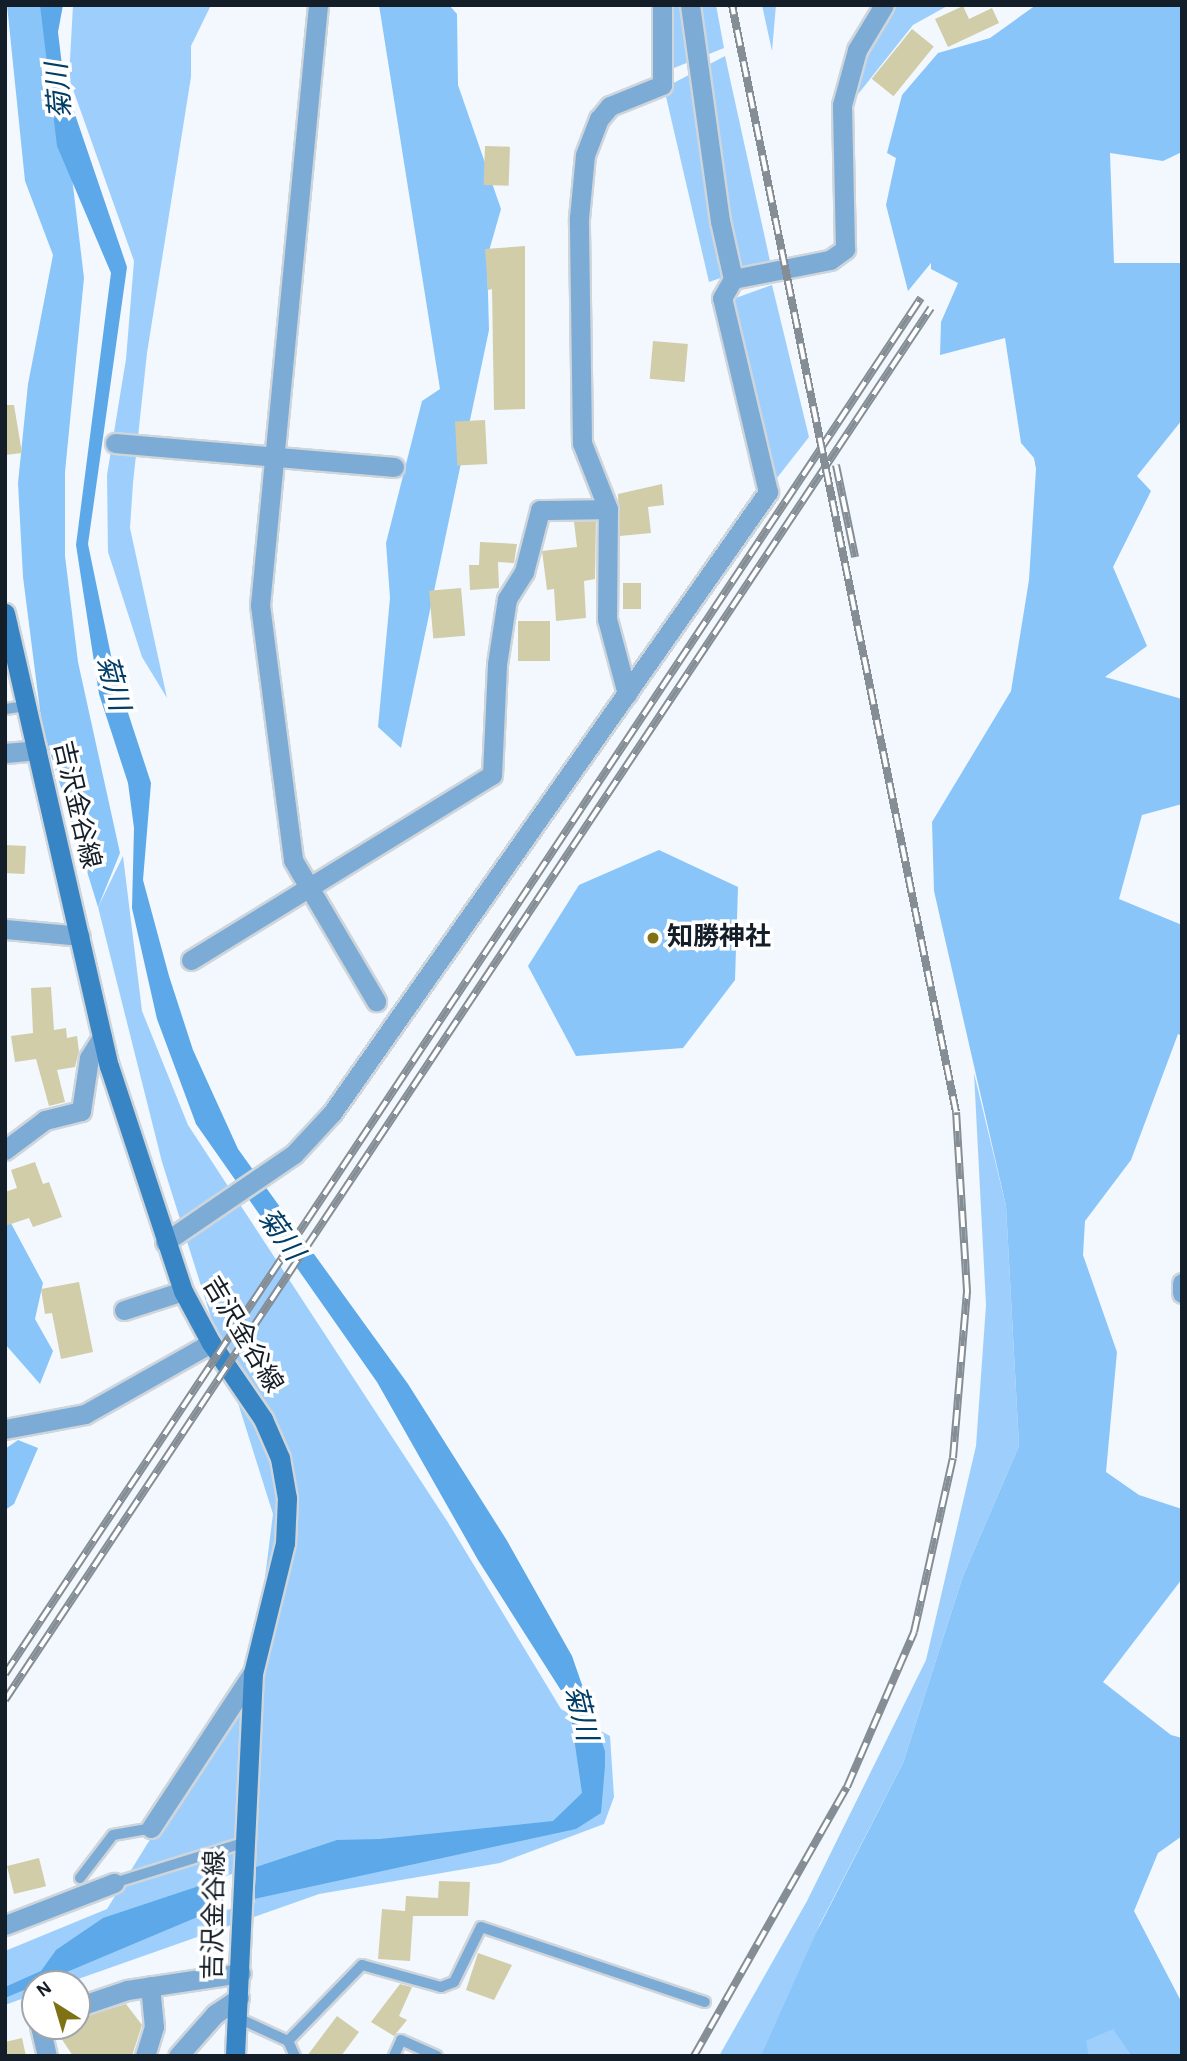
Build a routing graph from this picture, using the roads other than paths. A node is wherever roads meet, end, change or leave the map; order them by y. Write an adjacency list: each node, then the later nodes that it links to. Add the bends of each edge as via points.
1 (318, 5): 7 (street)
2 (662, 5): 9 (street, via 662,85 610,106 585,155 579,218 582,443)
3 (690, 5): 5 (street)
4 (884, 5): 5 (street, via 857,50 842,105 845,249 830,260)
5 (733, 279): 11 (street, via 722,298 768,492)
6 (115, 443): 7 (street)
7 (274, 456): 8 (street); 16 (street, via 261,625 287,829 293,860)
8 (394, 467)
9 (608, 509): 11 (street, via 607,619); 16 (street, via 540,510 524,572 507,599 497,664 492,775)
10 (5, 612): 12 (main road, 吉沢金谷線)
11 (627, 694): 23 (street, via 332,1113 294,1154)
12 (27, 706): 13 (lane); 14 (main road, 吉沢金谷線)
13 (5, 709)
14 (37, 750): 15 (street); 18 (main road, 吉沢金谷線)
15 (5, 753)
16 (309, 887): 19 (street); 20 (street)
17 (5, 929): 18 (street)
18 (79, 936): 21 (main road, 吉沢金谷線)
19 (191, 960)
20 (376, 1000)
21 (103, 1037): 22 (street, via 89,1058 81,1111 45,1120); 23 (main road, 吉沢金谷線)
22 (5, 1150)
23 (165, 1242): 25 (main road, 吉沢金谷線)
24 (1182, 1283): 26 (street)
25 (183, 1291): 27 (street); 28 (main road, 吉沢金谷線)
26 (1182, 1293)
27 (124, 1310)
28 (211, 1343): 29 (street, via 85,1414); 30 (main road, 吉沢金谷線, via 263,1419 280,1458 287,1497 285,1543)
29 (5, 1429)
30 (253, 1673): 31 (street); 32 (main road, 吉沢金谷線)
31 (150, 1828): 33 (lane, via 113,1835)
32 (242, 1845): 34 (lane); 36 (main road, 吉沢金谷線)
33 (80, 1878)
34 (114, 1883): 35 (street)
35 (5, 1925)
36 (240, 1966): 37 (street); 38 (main road, 吉沢金谷線)
37 (149, 1986): 40 (street); 43 (street, via 154,2027)
38 (239, 1998): 41 (main road, 吉沢金谷線); 44 (street, via 215,2014)
39 (705, 2002): 42 (lane, via 481,1927 454,1982 441,1987 362,1965)
40 (91, 2003)
41 (238, 2018): 42 (lane); 45 (main road, 吉沢金谷線)
42 (288, 2041): 46 (lane)
43 (145, 2056)
44 (178, 2056)
45 (235, 2056)
46 (295, 2056)
47 (394, 2056): 48 (lane, via 401,2040)
48 (437, 2056)

